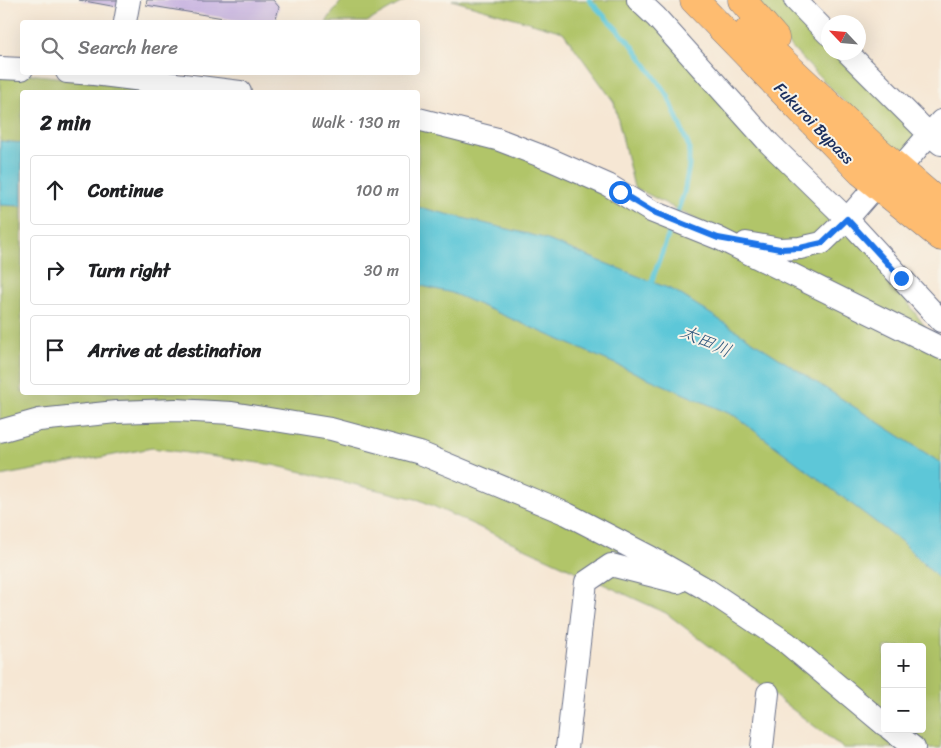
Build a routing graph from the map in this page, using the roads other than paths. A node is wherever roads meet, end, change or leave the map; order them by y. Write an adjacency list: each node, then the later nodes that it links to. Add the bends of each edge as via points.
1 (129, 0): 7 (street)
2 (638, 0): 20 (street, via 768,143)
3 (694, 0): 21 (highway, Fukuroi Bypass, via 861,172)
4 (720, 0): 16 (highway, Fukuroi Bypass)
5 (742, 0): 16 (highway)
6 (795, 0): 8 (street)
7 (125, 20)
8 (821, 27)
9 (856, 60): 15 (street)
10 (0, 68): 11 (street)
11 (20, 69)
12 (92, 75): 13 (street)
13 (223, 90)
14 (420, 120): 22 (street, via 497,139 549,159 608,185 651,211)
15 (937, 133): 17 (street)
16 (878, 151): 19 (highway, Fukuroi Bypass)
17 (907, 160)
18 (868, 195): 20 (street)
19 (941, 205)
20 (847, 219): 22 (street, via 822,243 800,248 780,249); 23 (street)
21 (941, 237)
22 (718, 238): 24 (street)
23 (941, 321)
24 (941, 348)
25 (0, 431): 26 (street, via 39,420 176,410 232,413 331,430 420,454 567,514)
26 (706, 589): 28 (street, via 788,643); 30 (street, via 611,565 586,582)
27 (768, 693): 31 (street)
28 (881, 722)
29 (895, 733): 32 (street)
30 (567, 748)
31 (762, 748)
32 (914, 748)

